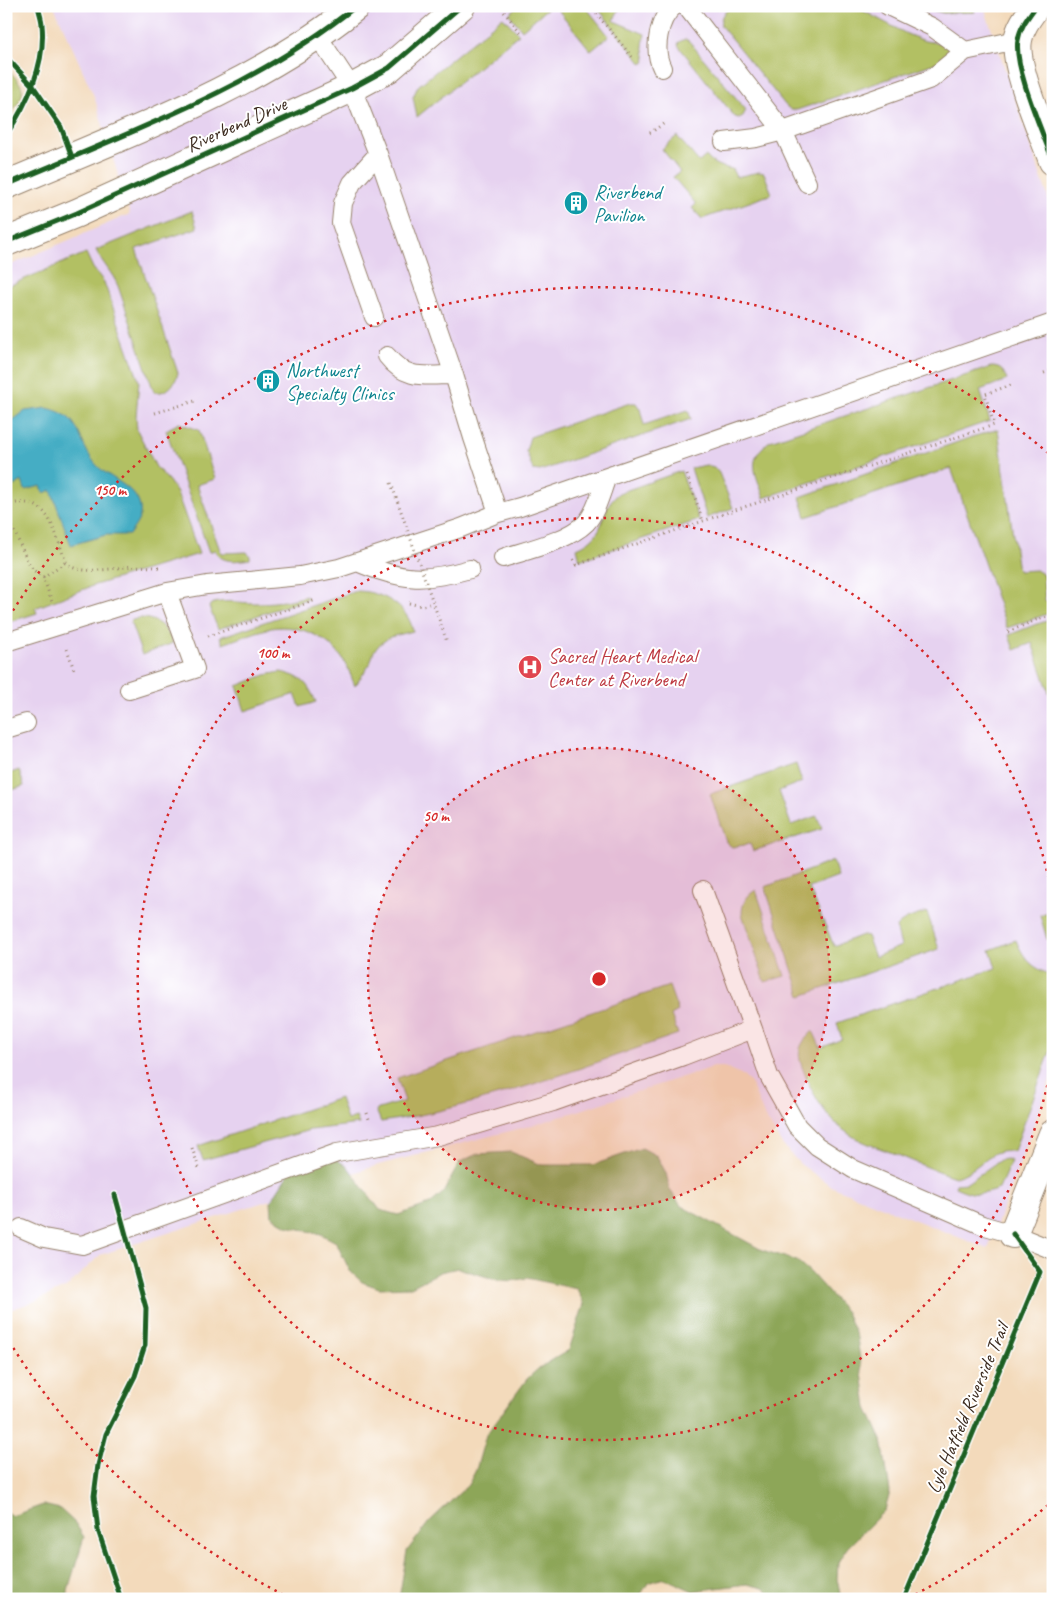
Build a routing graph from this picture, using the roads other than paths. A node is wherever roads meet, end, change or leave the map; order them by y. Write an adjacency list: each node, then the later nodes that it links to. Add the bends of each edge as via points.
1 (356, 6): 7 (street, Riverbend Drive)
2 (461, 6): 11 (street, Riverbend Drive, via 389,68)
3 (674, 6): 10 (lane, via 669,10 658,37 657,59)
4 (686, 6): 12 (lane)
5 (888, 6): 9 (lane, via 932,27)
6 (1036, 6): 8 (street, via 1022,26)
7 (316, 35): 11 (lane); 17 (street, Riverbend Drive, via 280,60 200,101)
8 (1018, 40): 9 (lane); 15 (street, via 1017,53 1023,76)
9 (965, 50): 12 (lane, via 931,79)
10 (662, 68)
11 (352, 88): 14 (lane); 18 (street, Riverbend Drive)
12 (783, 131): 13 (lane); 16 (lane)
13 (724, 142)
14 (378, 154): 19 (lane, via 352,183 343,203 341,222); 22 (lane)
15 (1053, 161)
16 (807, 183)
17 (6, 185)
18 (6, 242)
19 (374, 318)
20 (1053, 323): 23 (lane)
21 (387, 356): 22 (lane, via 400,370 416,375)
22 (454, 375): 24 (lane)
23 (607, 477): 24 (lane); 25 (lane, via 597,506 586,523 569,536)
24 (498, 513): 26 (lane)
25 (503, 558)
26 (358, 562): 27 (lane, via 407,579 445,576); 28 (lane, via 300,576)
27 (470, 569)
28 (167, 592): 29 (lane); 30 (lane, via 195,669)
29 (6, 642)
30 (128, 690)
31 (26, 723): 32 (lane)
32 (6, 729)
33 (703, 890): 34 (lane)
34 (752, 1029): 36 (lane, via 553,1102 438,1136 337,1153 82,1245 44,1238); 37 (lane, via 769,1076 797,1126 816,1146 853,1169 982,1225)
35 (1053, 1134): 37 (street)
36 (22, 1228)
37 (1013, 1234): 38 (lane)
38 (1053, 1250)

